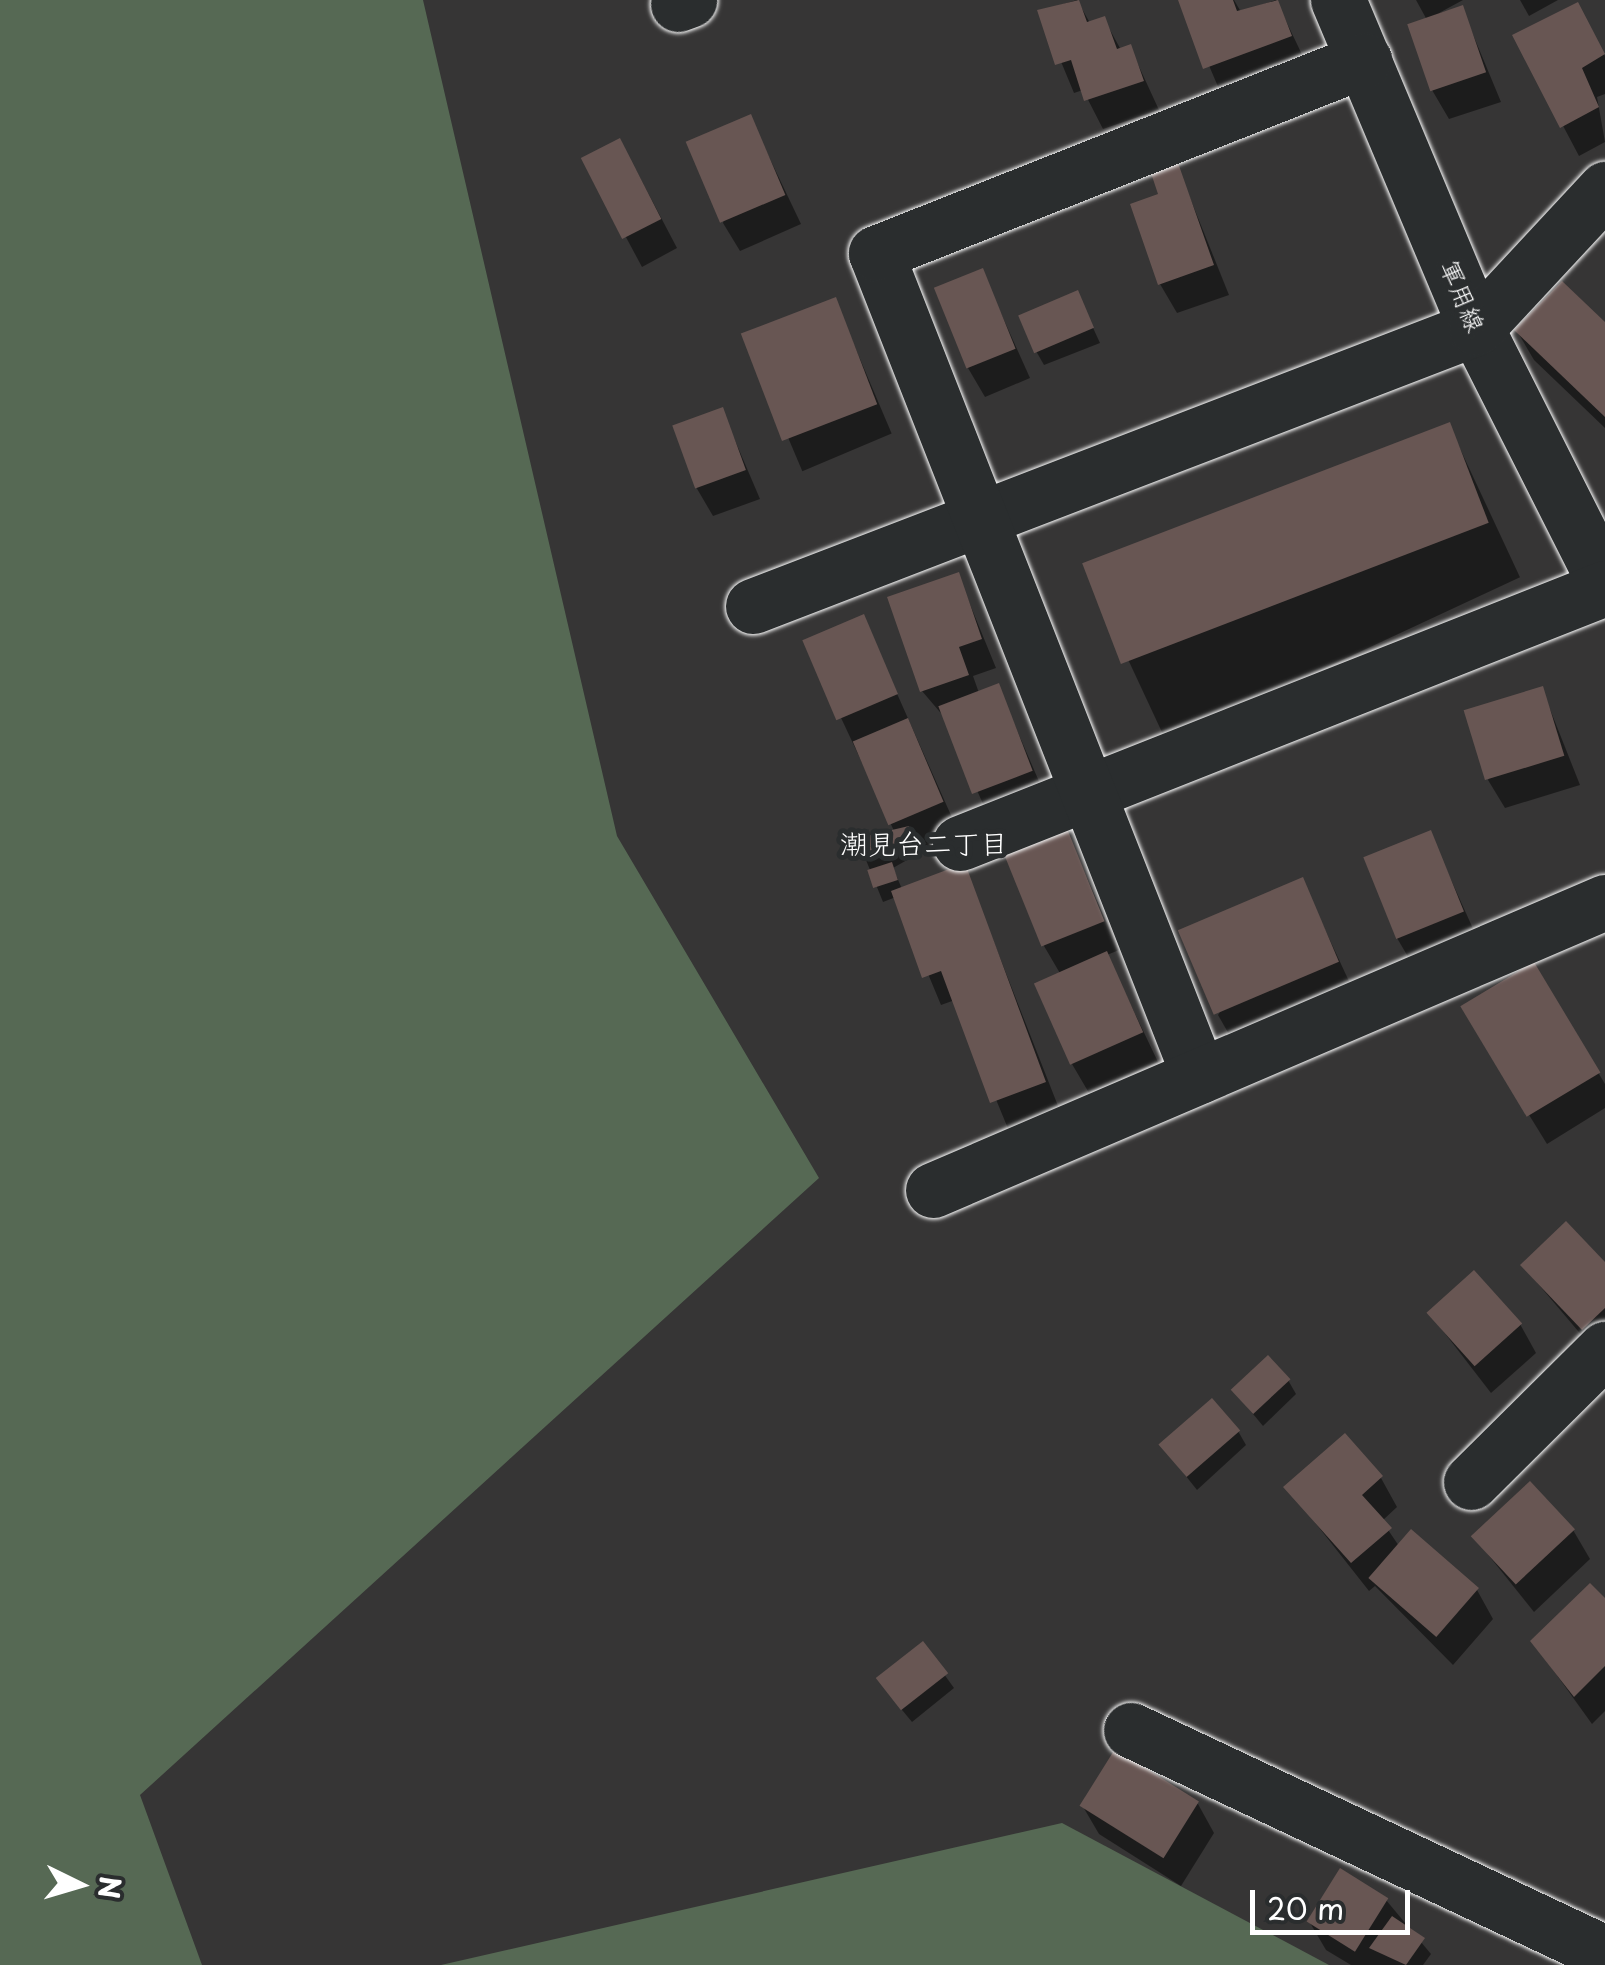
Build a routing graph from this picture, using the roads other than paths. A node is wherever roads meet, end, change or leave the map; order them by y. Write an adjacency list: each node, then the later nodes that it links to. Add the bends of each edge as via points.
1 (1338, 0): 2 (street, 軍用線)
2 (1364, 60): 4 (street, 軍用線); 5 (street, via 876,253)
3 (1605, 189): 4 (street)
4 (1476, 328): 5 (street); 6 (street, 軍用線)
5 (980, 519): 7 (street); 8 (street)
6 (1605, 586): 8 (street)
7 (753, 606)
8 (1088, 794): 9 (street); 11 (street)
9 (960, 843)
10 (1605, 902): 11 (street)
11 (1200, 1076): 12 (street)
12 (934, 1190)
13 (1605, 1348): 14 (street)
14 (1471, 1482)
15 (1132, 1730): 16 (street)
16 (1605, 1954)

